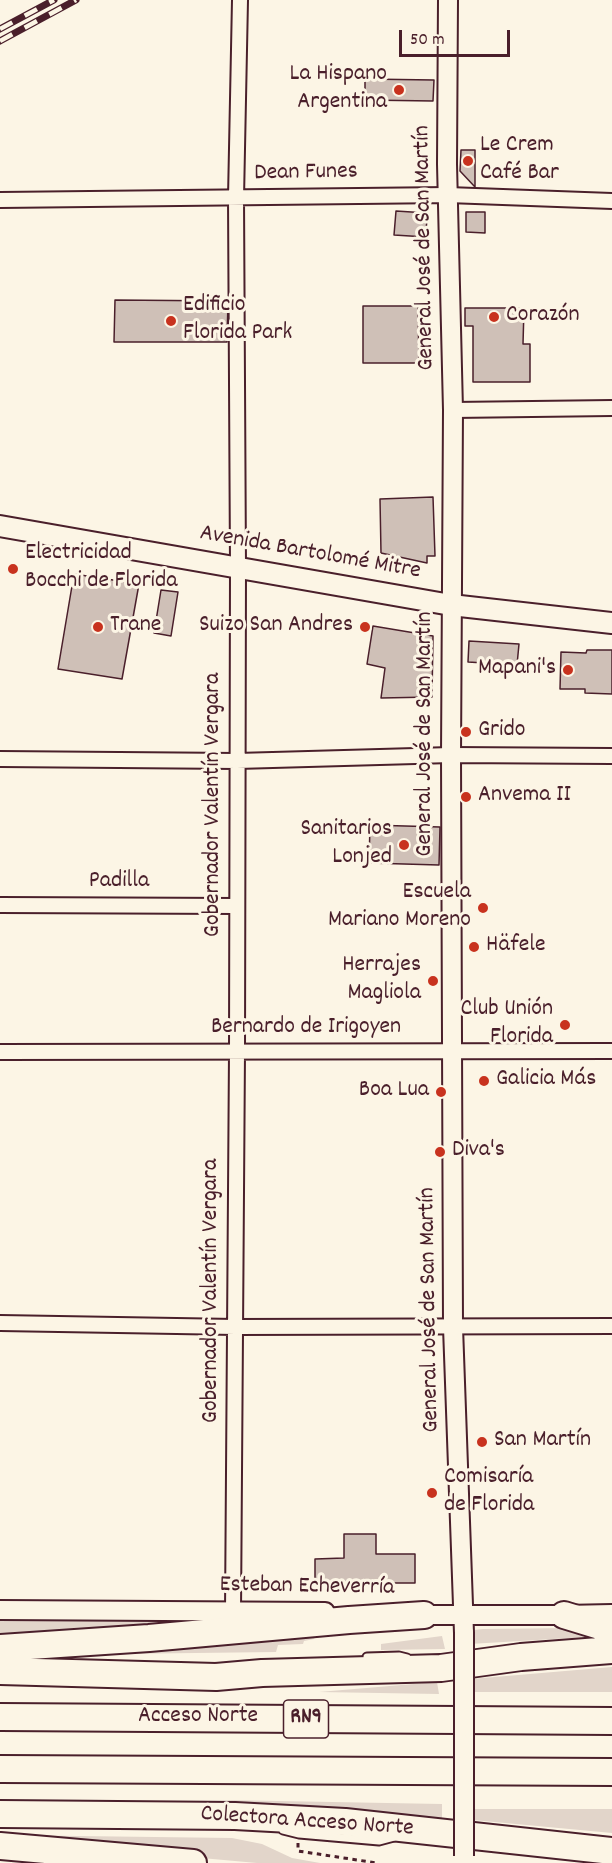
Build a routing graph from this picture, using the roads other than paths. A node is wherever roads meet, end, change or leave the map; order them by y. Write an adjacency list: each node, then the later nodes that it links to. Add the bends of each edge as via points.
1 (240, 0): 4 (street, Gobernador Valentín Vergara)
2 (448, 0): 3 (street, General José de San Martín)
3 (448, 195): 4 (street, Dean Funes); 6 (street, Dean Funes); 8 (street, General José de San Martín)
4 (236, 198): 5 (street, Dean Funes); 10 (street, Gobernador Valentín Vergara)
5 (0, 200)
6 (612, 201)
7 (612, 408): 8 (street)
8 (453, 410): 11 (street, General José de San Martín)
9 (0, 526): 10 (main road, Avenida Bartolomé Mitre)
10 (238, 567): 11 (main road, Avenida Bartolomé Mitre); 16 (street, Gobernador Valentín Vergara)
11 (451, 605): 12 (main road, Avenida Bartolomé Mitre); 13 (street, General José de San Martín)
12 (612, 623)
13 (450, 756): 14 (street); 16 (street); 19 (street, General José de San Martín)
14 (612, 756)
15 (0, 759): 16 (street)
16 (237, 761): 18 (street, Gobernador Valentín Vergara)
17 (0, 905): 18 (street, Padilla)
18 (237, 906): 22 (street, Gobernador Valentín Vergara)
19 (452, 1050): 20 (street, Bernardo de Irigoyen); 22 (street, Bernardo de Irigoyen); 26 (street, General José de San Martín)
20 (612, 1051)
21 (0, 1052): 22 (street, Bernardo de Irigoyen)
22 (237, 1052): 25 (street, Gobernador Valentín Vergara)
23 (0, 1323): 25 (street)
24 (612, 1326): 26 (street)
25 (236, 1327): 26 (street); 28 (street, Gobernador Valentín Vergara)
26 (453, 1327): 31 (street, General José de San Martín)
27 (0, 1610): 28 (street, Esteban Echeverría)
28 (233, 1611): 29 (street, Esteban Echeverría)
29 (424, 1615): 31 (street, Esteban Echeverría); 33 (highway)
30 (564, 1615): 31 (street, Esteban Echeverría); 32 (highway)
31 (463, 1624): 51 (street, General José de San Martín, bridge)
32 (608, 1625)
33 (0, 1648)
34 (612, 1650): 37 (highway)
35 (356, 1658): 37 (lane, via 399,1656)
36 (265, 1664): 39 (lane)
37 (441, 1668): 39 (highway)
38 (0, 1671): 39 (highway)
39 (216, 1677)
40 (0, 1717): 41 (highway, Acceso Norte / RN9)
41 (612, 1721)
42 (0, 1769): 43 (highway, RN9)
43 (612, 1772)
44 (0, 1814): 45 (highway, Colectora Acceso Norte)
45 (235, 1816): 46 (lane); 48 (highway, Colectora Acceso Norte)
46 (267, 1825)
47 (278, 1828): 48 (lane, via 299,1834 380,1841)
48 (422, 1830): 50 (highway, Colectora Acceso Norte)
49 (0, 1846): 52 (highway)
50 (612, 1852): 53 (highway)
51 (464, 1860)
52 (193, 1863)
53 (595, 1863)

